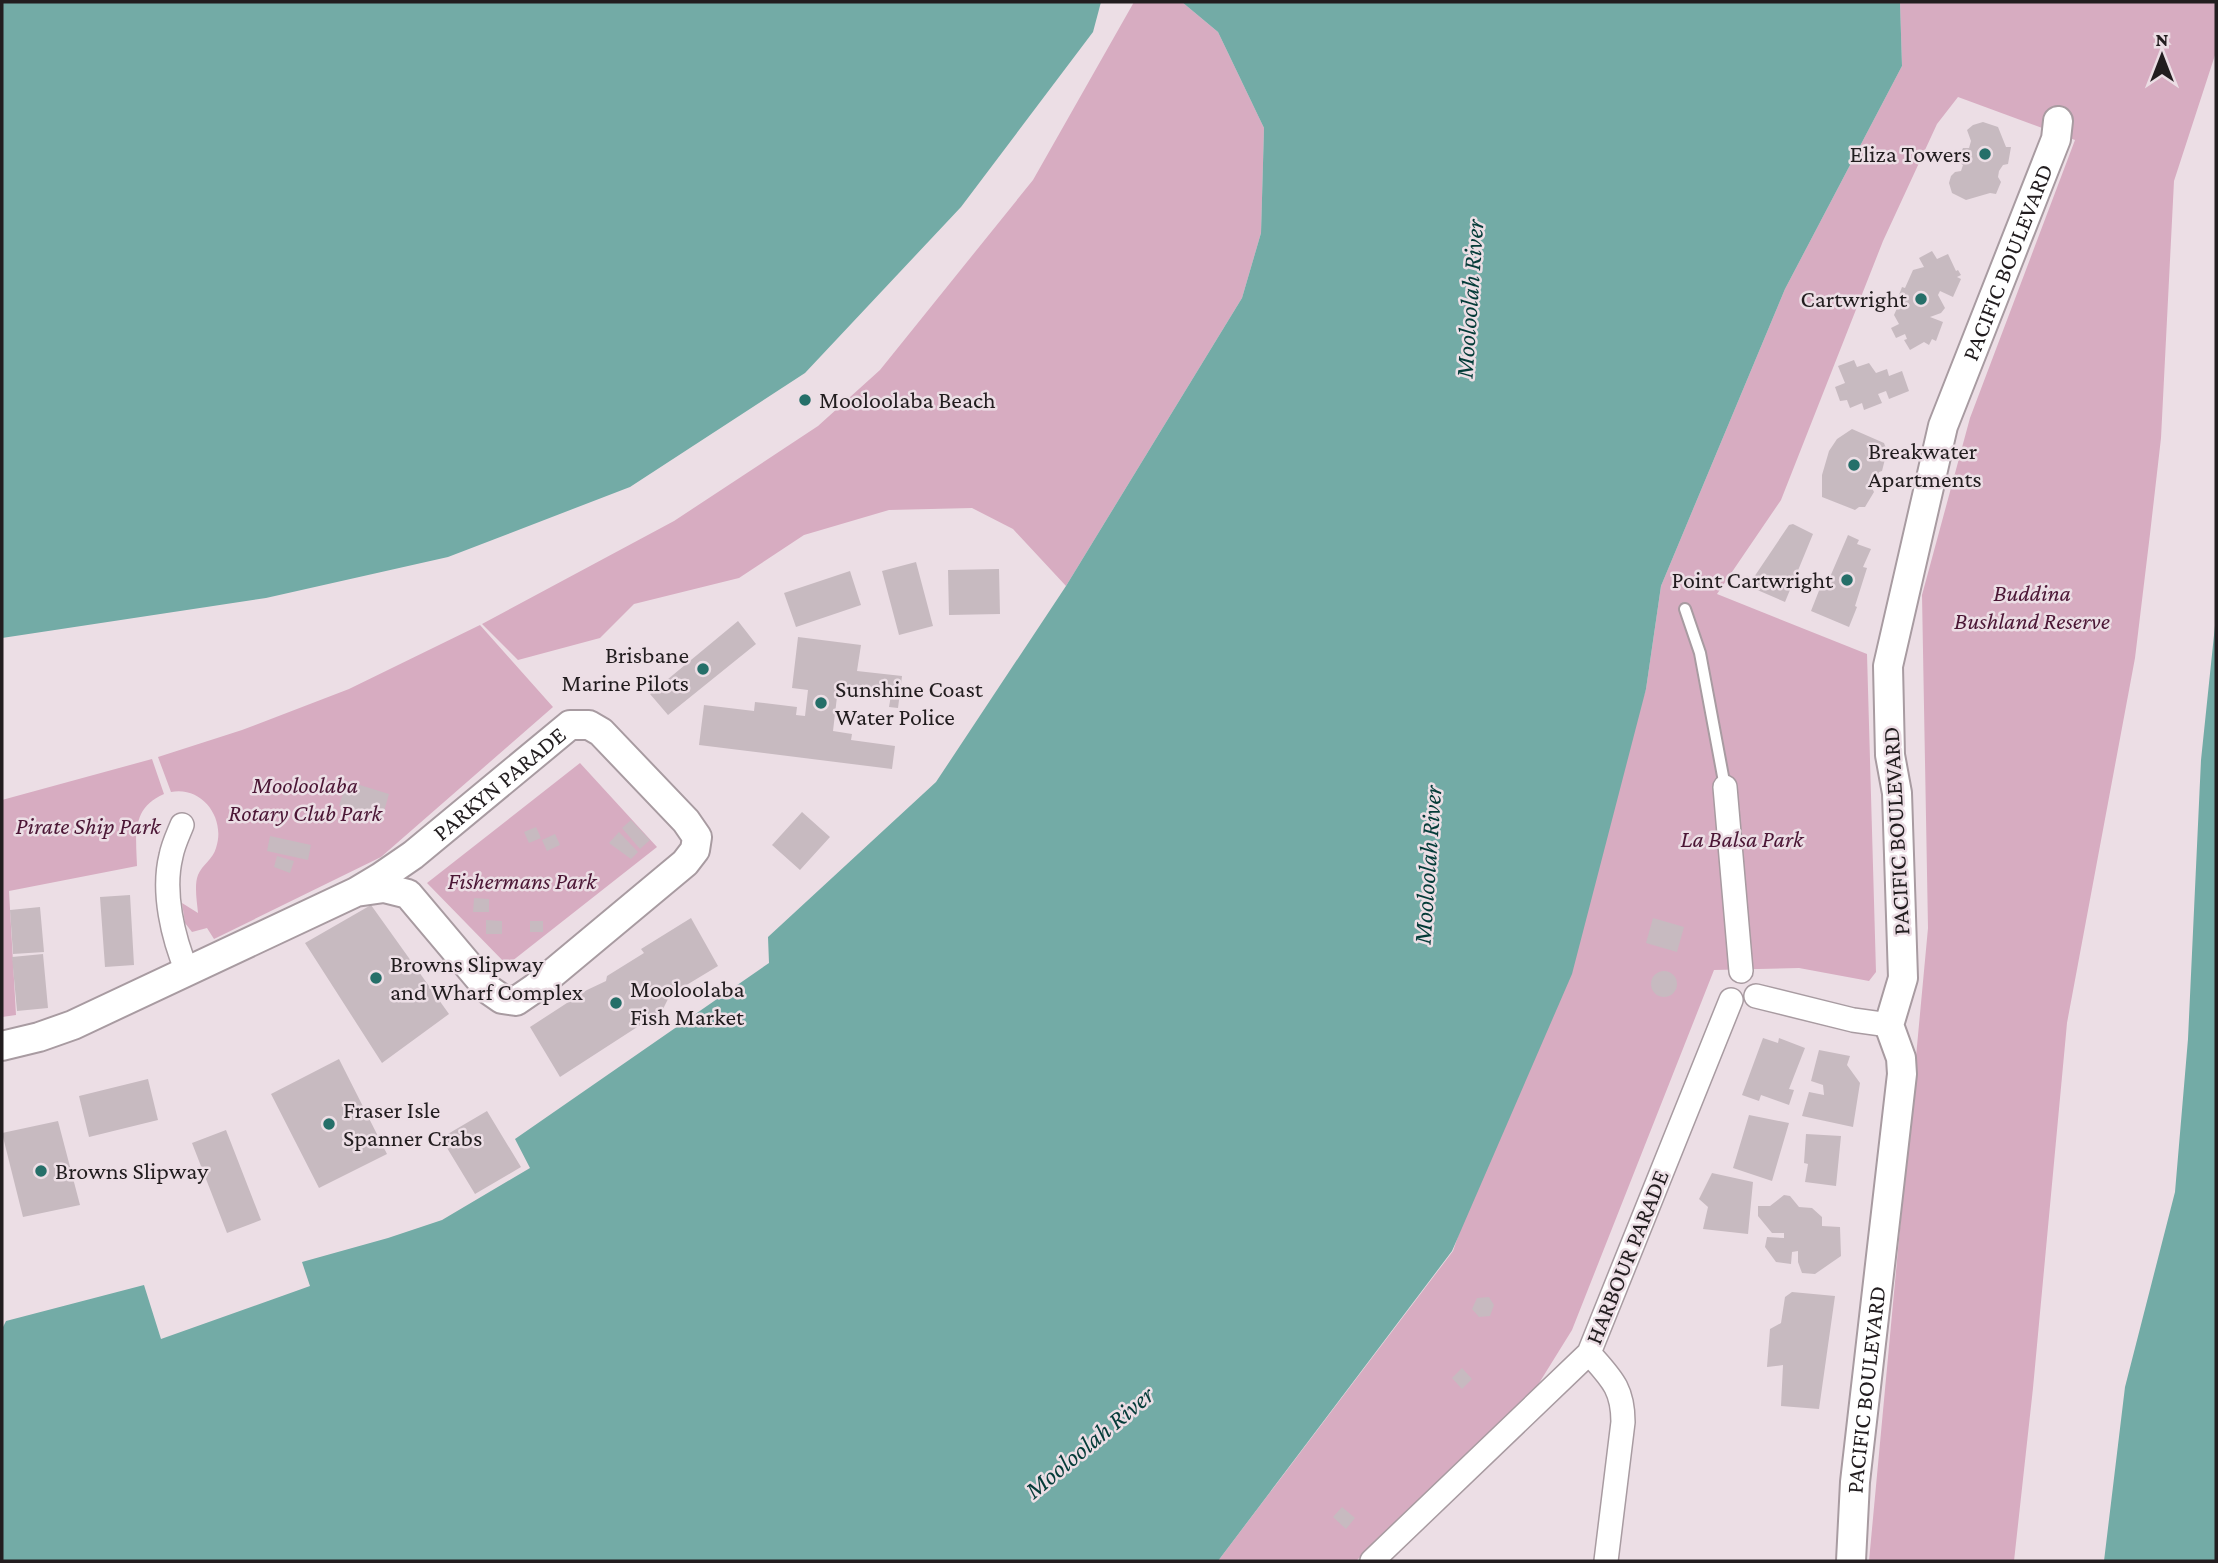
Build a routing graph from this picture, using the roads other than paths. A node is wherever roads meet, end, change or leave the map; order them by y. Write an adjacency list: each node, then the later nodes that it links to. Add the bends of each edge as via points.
1 (2058, 121): 12 (street, PACIFIC BOULEVARD, via 2056,139 1943,425 1888,666 1903,978)
2 (1685, 610): 3 (lane, via 1700,653)
3 (1725, 787): 9 (street)
4 (182, 825): 8 (street, via 169,874 172,927)
5 (413, 855): 6 (street, PARKYN PARADE); 7 (street, via 405,874); 7 (street, PARKYN PARADE, via 561,730 579,724 601,732 697,837 695,850 685,863 516,1001 489,990)
6 (356, 892): 7 (street, PARKYN PARADE, via 384,888); 8 (street, PARKYN PARADE)
7 (408, 894)
8 (187, 971): 13 (street, PARKYN PARADE, via 73,1025)
9 (1741, 971): 10 (street, via 1755,977); 11 (street, via 1726,981)
10 (1756, 996): 11 (street, via 1745,1004); 12 (street)
11 (1731, 1000): 14 (street, HARBOUR PARADE)
12 (1889, 1025): 17 (street, PACIFIC BOULEVARD, via 1902,1074 1854,1482)
13 (2, 1046)
14 (1589, 1353): 15 (street, HARBOUR PARADE); 16 (street, via 1617,1385 1623,1403)
15 (1372, 1561)
16 (1606, 1561)
17 (1851, 1561)

